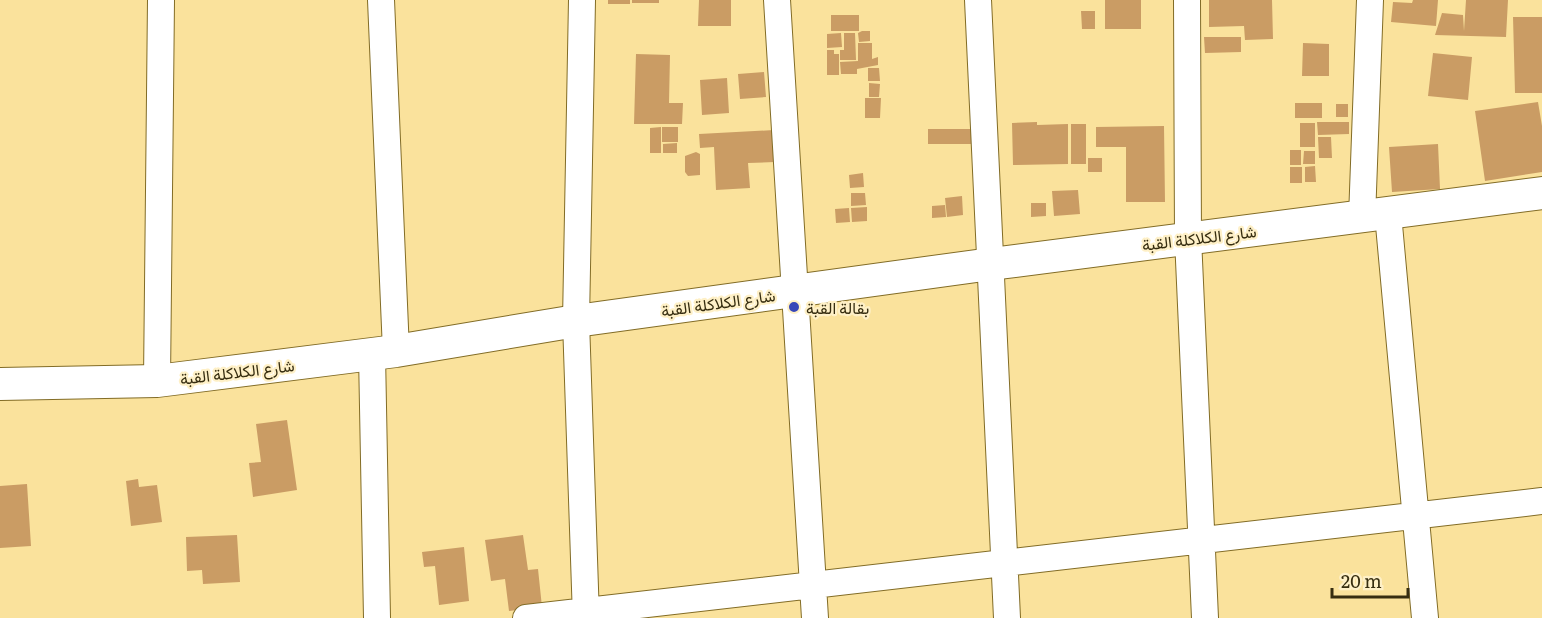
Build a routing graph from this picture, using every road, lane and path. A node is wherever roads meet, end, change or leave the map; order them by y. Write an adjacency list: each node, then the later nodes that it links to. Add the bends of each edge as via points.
1 (161, 0): 15 (street)
2 (381, 0): 14 (street)
3 (582, 0): 13 (street)
4 (777, 0): 12 (street)
5 (978, 0): 11 (street)
6 (1187, 0): 10 (street)
7 (1370, 0): 9 (street)
8 (1542, 193): 9 (street, شارع الكلاكلة القبة)
9 (1375, 216): 10 (street, شارع الكلاكلة القبة); 18 (street)
10 (1188, 238): 11 (street, شارع الكلاكلة القبة); 19 (street)
11 (991, 264): 12 (street, شارع الكلاكلة القبة); 20 (street)
12 (796, 291): 13 (street, شارع الكلاكلة القبة); 21 (street)
13 (576, 321): 14 (street, شارع الكلاكلة القبة); 22 (street)
14 (384, 352): 15 (street, شارع الكلاكلة القبة); 23 (street)
15 (157, 381): 16 (street, شارع الكلاكلة القبة)
16 (0, 384)
17 (1542, 501): 18 (street)
18 (1416, 517): 19 (street); 28 (street)
19 (1203, 541): 20 (street); 27 (street)
20 (1005, 564): 21 (street); 26 (street)
21 (814, 585): 22 (street); 25 (street)
22 (586, 614): 24 (street)
23 (377, 618)
24 (526, 618)
25 (815, 618)
26 (1007, 618)
27 (1205, 618)
28 (1425, 618)

